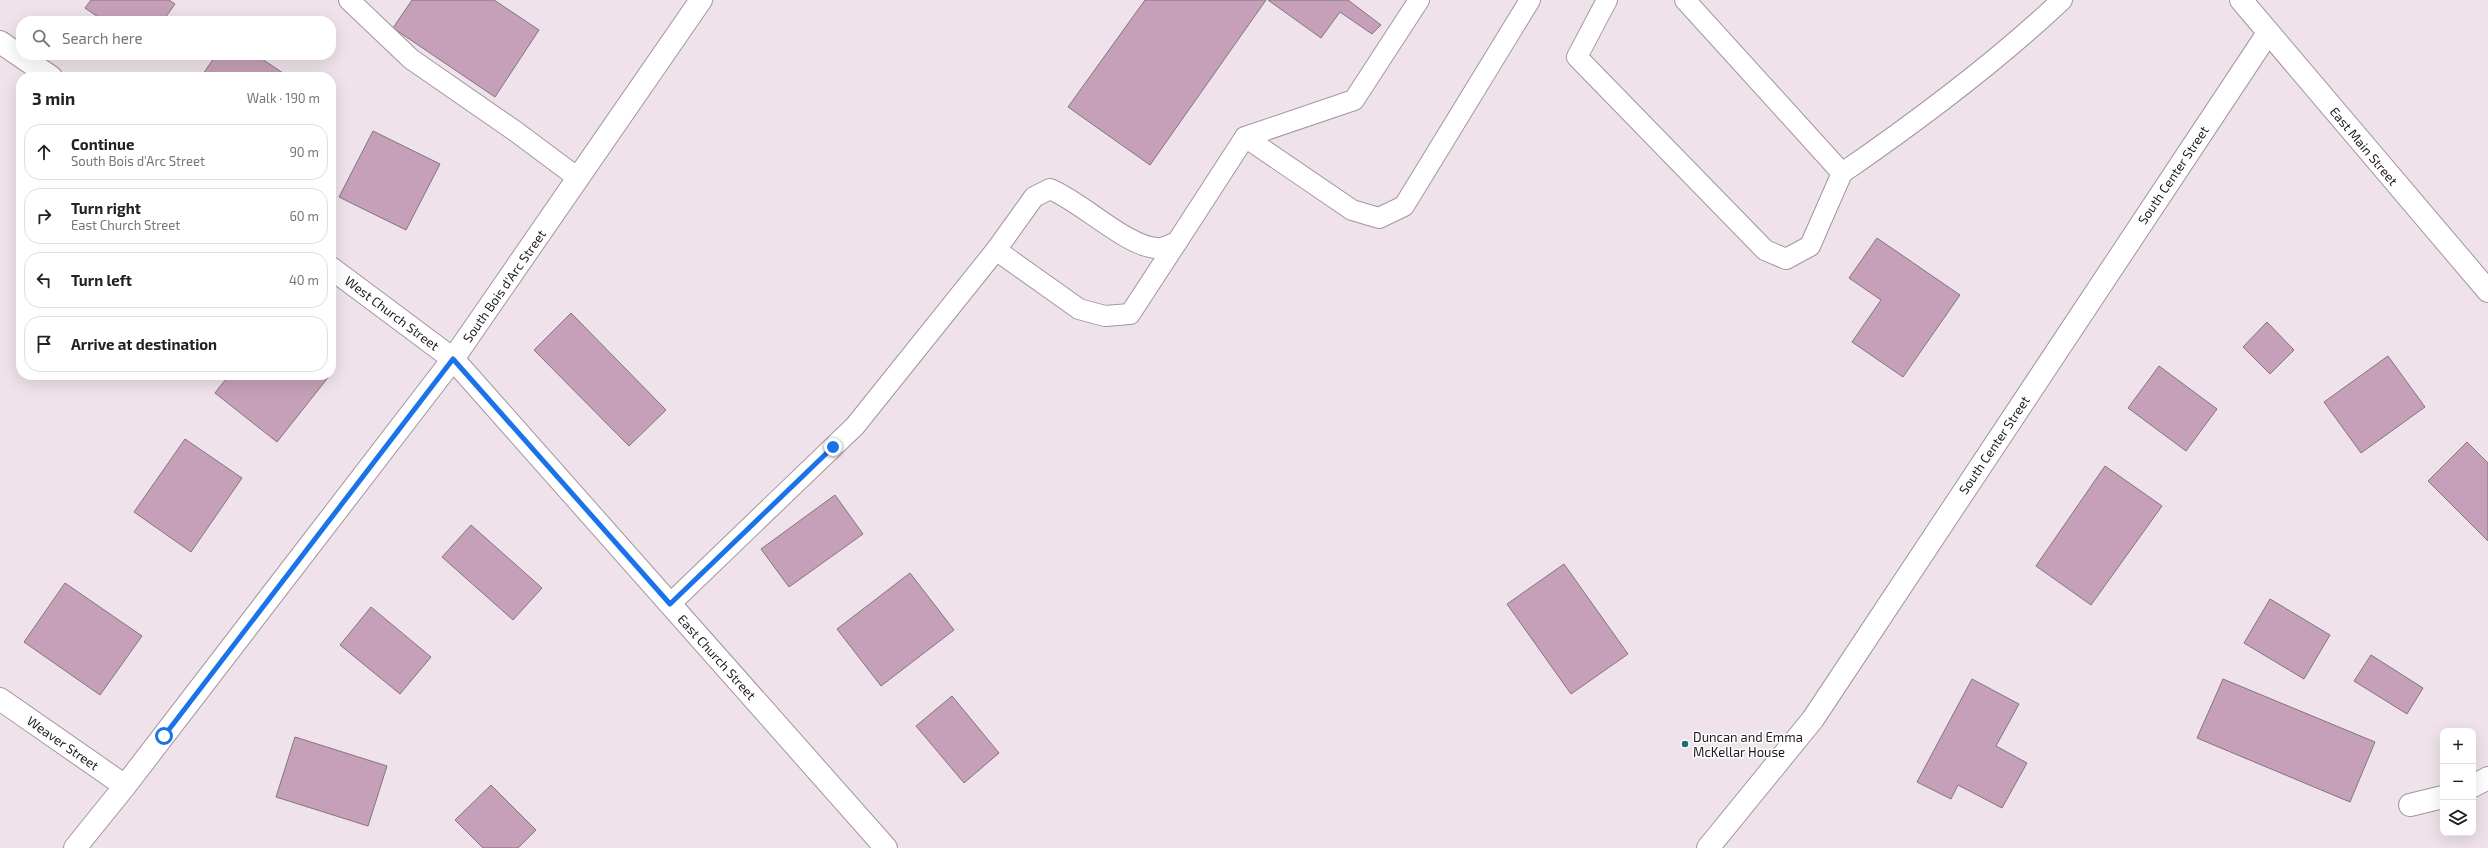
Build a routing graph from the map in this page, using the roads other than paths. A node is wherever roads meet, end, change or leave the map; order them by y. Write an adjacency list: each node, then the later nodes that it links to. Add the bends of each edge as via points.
1 (349, 0): 16 (lane, via 411,59)
2 (701, 0): 16 (street, South Bois d'Arc Street)
3 (1419, 0): 14 (lane, via 1354,100)
4 (1530, 0): 14 (lane, via 1404,206 1379,218 1352,210)
5 (1607, 0): 15 (lane, via 1576,57 1765,250 1786,259 1810,246)
6 (1685, 0): 15 (lane)
7 (2062, 0): 15 (lane, via 2024,36 1924,116)
8 (2241, 0): 9 (street, East Main Street)
9 (2268, 33): 20 (street, East Main Street); 31 (street, South Center Street, via 1813,718)
10 (0, 42): 11 (street)
11 (16, 53)
12 (26, 60): 13 (street)
13 (44, 72)
14 (1245, 137): 17 (lane)
15 (1842, 173)
16 (578, 178): 21 (street, South Bois d'Arc Street)
17 (1177, 242): 18 (lane, via 1158,249 1140,246 1067,196 1050,189 1034,197); 18 (lane, via 1130,314 1105,316 1079,309)
18 (996, 250): 22 (lane, via 855,426)
19 (336, 272): 21 (street, West Church Street)
20 (2488, 291)
21 (453, 359): 22 (street, East Church Street); 26 (street, South Bois d'Arc Street)
22 (670, 604): 30 (street, East Church Street)
23 (0, 699): 26 (street, Weaver Street)
24 (2488, 778): 25 (street)
25 (2476, 784)
26 (125, 786): 29 (street, South Bois d'Arc Street)
27 (2440, 798): 28 (street)
28 (2410, 805)
29 (75, 848)
30 (886, 848)
31 (1708, 848)

